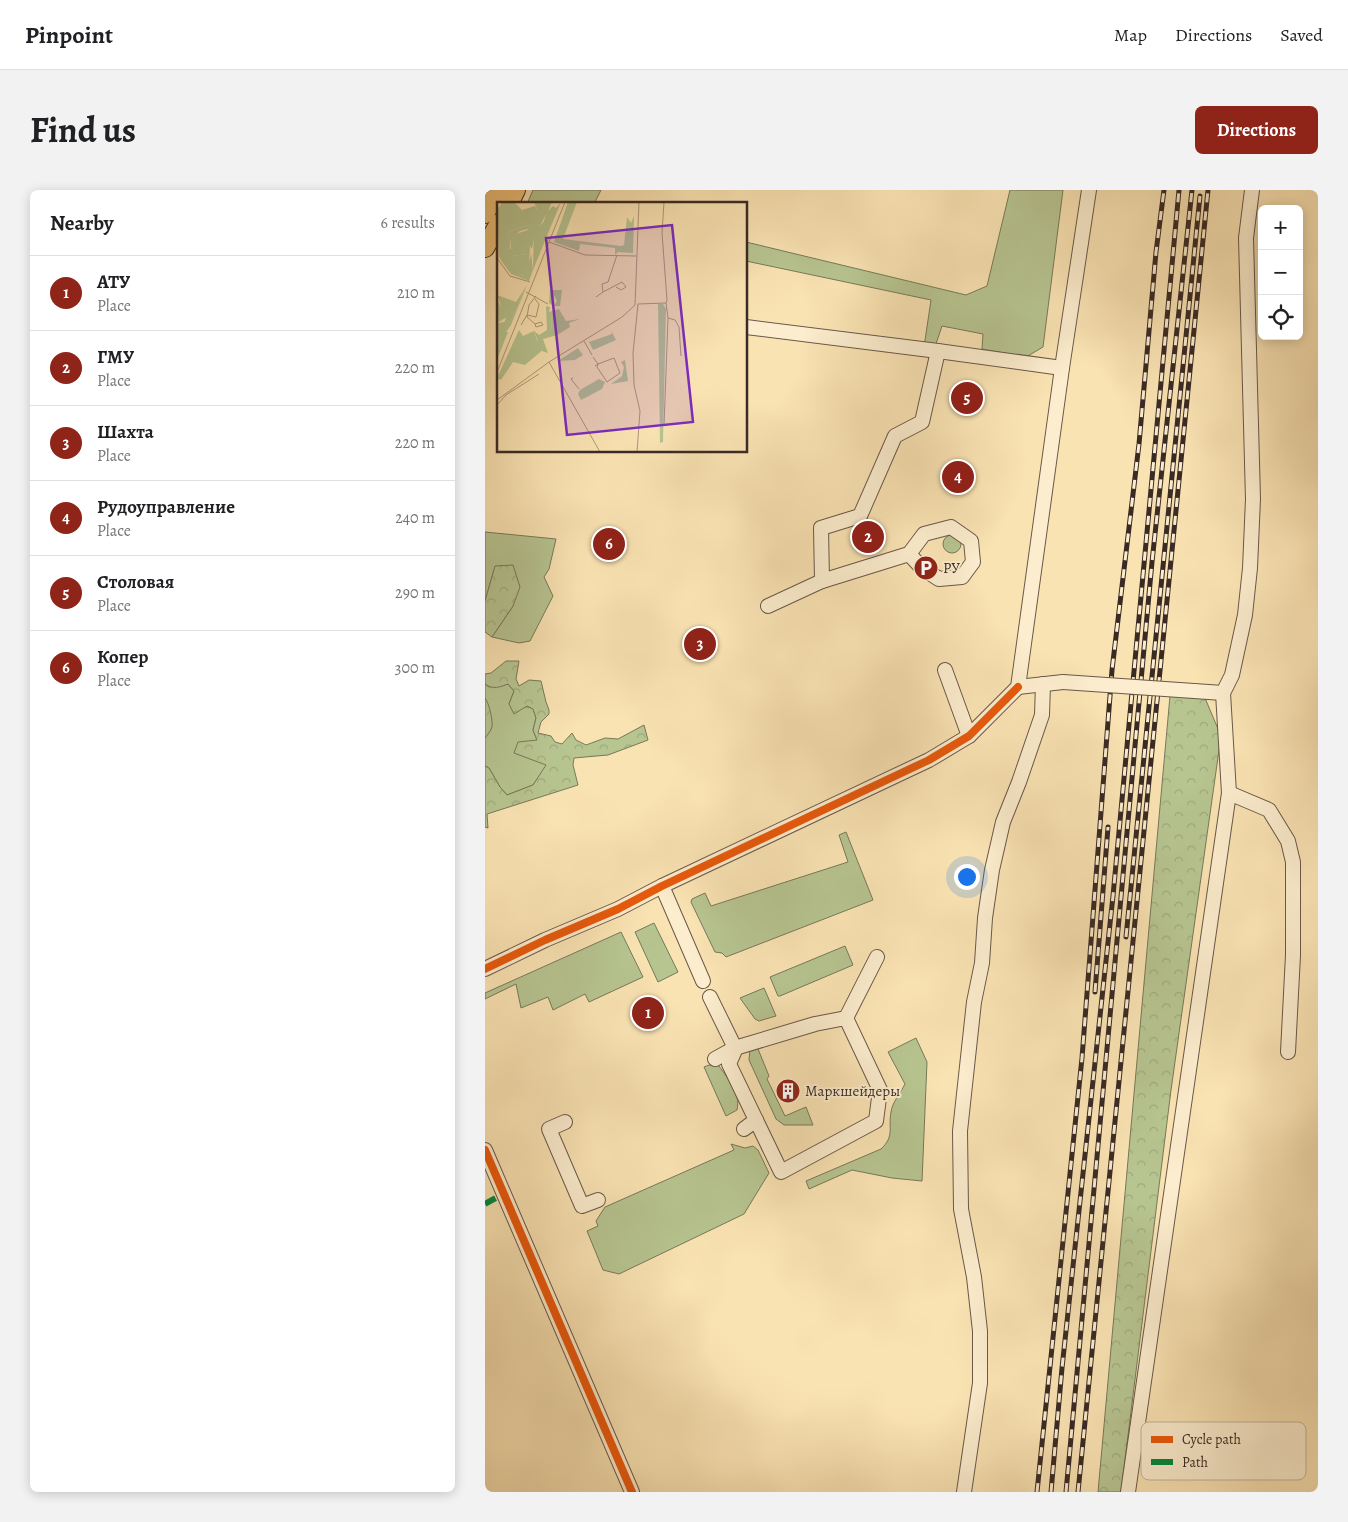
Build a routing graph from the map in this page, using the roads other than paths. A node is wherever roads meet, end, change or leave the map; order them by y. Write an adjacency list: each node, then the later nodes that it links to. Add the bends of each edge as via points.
1 (498, 190): 6 (main road)
2 (516, 190): 5 (main road)
3 (1089, 190): 11 (street)
4 (1252, 190): 18 (street, via 1246,238 1253,499 1250,568 1245,615 1232,675)
5 (510, 202)
6 (485, 214)
7 (497, 226): 8 (main road)
8 (485, 248)
9 (747, 327): 10 (street)
10 (938, 351): 11 (street); 13 (street, via 922,422 895,436 860,516 821,528)
11 (1062, 368): 17 (street)
12 (909, 554): 12 (street, via 939,579 962,577 973,562 971,541 951,527 923,534); 13 (street)
13 (822, 581): 14 (street)
14 (768, 606)
15 (945, 670): 19 (street)
16 (1043, 684): 17 (street); 18 (street, bridge, via 1063,682); 36 (street, via 1042,715 1003,822 993,870 960,1131 961,1209 980,1331 980,1383)
17 (1018, 687): 19 (street)
18 (1223, 693): 20 (street)
19 (969, 736): 21 (street, via 929,760)
20 (1229, 793): 28 (street, via 1269,810 1288,841 1293,862); 37 (street)
21 (662, 886): 23 (street); 24 (street)
22 (877, 957): 26 (street)
23 (485, 969)
24 (703, 981)
25 (710, 997): 27 (street)
26 (846, 1018): 27 (street); 30 (street, via 880,1090 876,1120 781,1172)
27 (735, 1048): 29 (street); 30 (street, via 729,1064)
28 (1288, 1052)
29 (715, 1059)
30 (756, 1120): 32 (street)
31 (565, 1122): 34 (street, via 549,1129 582,1206)
32 (744, 1129)
33 (485, 1150): 35 (street)
34 (598, 1200)
35 (632, 1492)
36 (964, 1492)
37 (1128, 1492)

